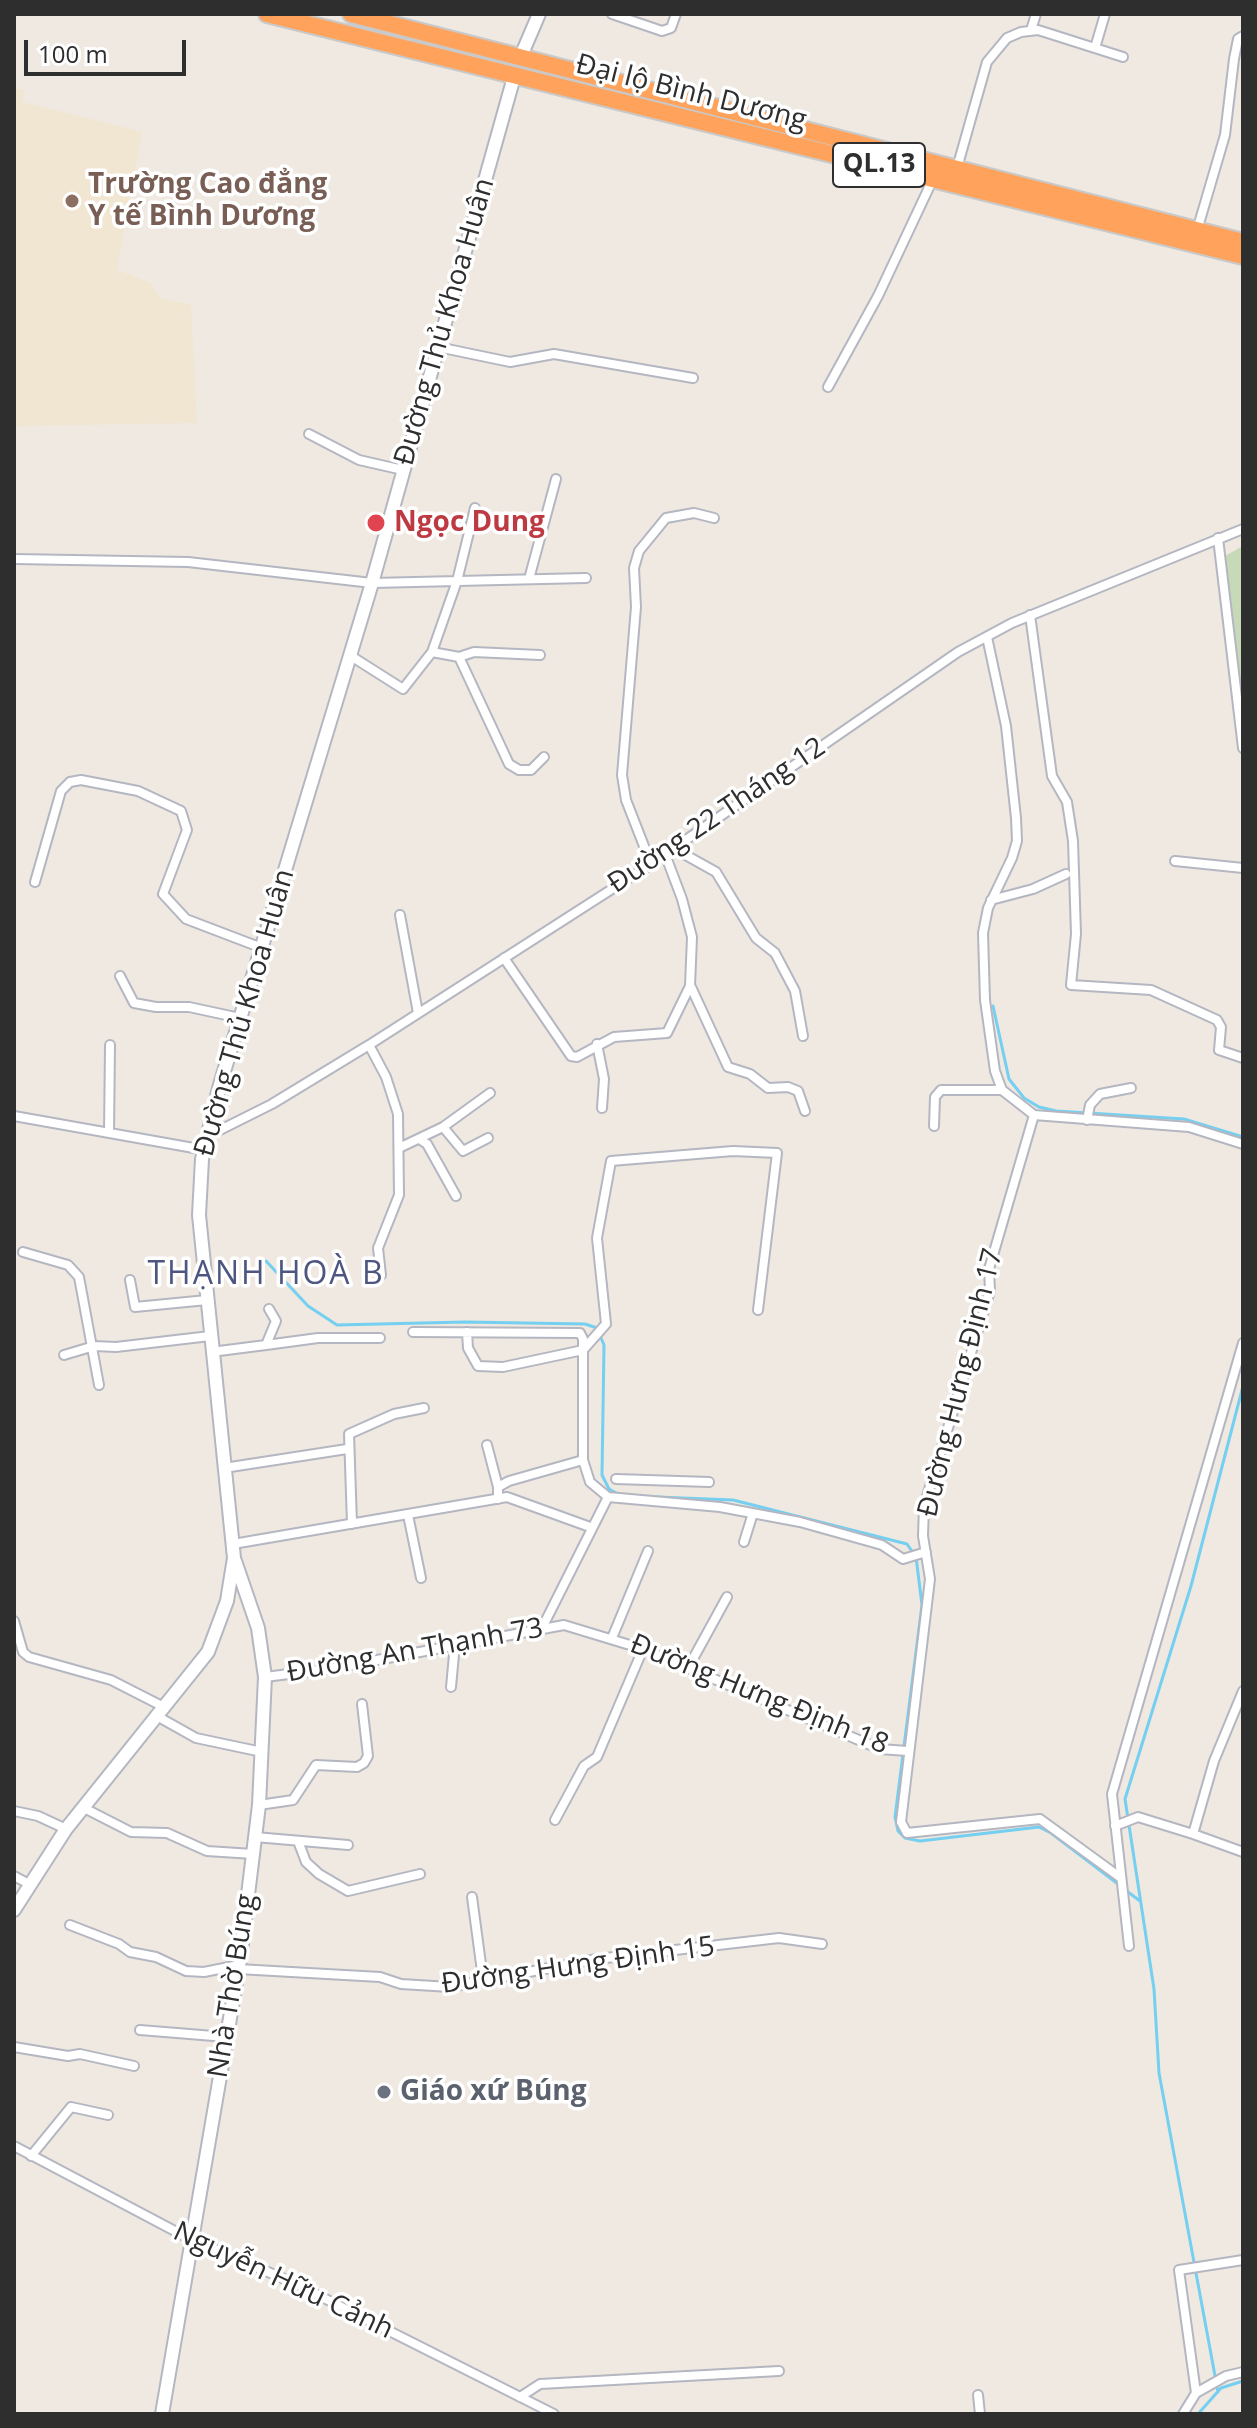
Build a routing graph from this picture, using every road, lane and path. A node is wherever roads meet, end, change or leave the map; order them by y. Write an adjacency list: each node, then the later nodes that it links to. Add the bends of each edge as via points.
1 (267, 14): 13 (highway, Đại lộ Bình Dương / QL.13)
2 (351, 14): 11 (highway, Đại lộ Bình Dương / QL.13)
3 (539, 14): 11 (main road)
4 (612, 14): 5 (street, via 662,31 671,28)
5 (676, 14)
6 (1036, 14): 8 (street)
7 (1105, 14): 10 (street)
8 (1031, 30): 10 (street); 14 (street, via 1007,38 991,55)
9 (1243, 36): 16 (street, via 1236,49 1225,135)
10 (1095, 48): 12 (street)
11 (521, 56): 13 (highway); 14 (highway, Đại lộ Bình Dương / QL.13)
12 (1123, 57)
13 (514, 77): 15 (highway, Đại lộ Bình Dương / QL.13); 19 (main road, Đường Thủ Khoa Huân)
14 (957, 168): 16 (highway, Đại lộ Bình Dương / QL.13)
15 (933, 178): 18 (highway, Đại lộ Bình Dương / QL.13); 21 (street)
16 (1198, 227): 17 (highway, Đại lộ Bình Dương / QL.13)
17 (1243, 242)
18 (1243, 256)
19 (438, 347): 20 (street, via 510,362 554,354); 23 (main road, Đường Thủ Khoa Huân)
20 (693, 378)
21 (828, 387)
22 (309, 434): 23 (street, via 359,460)
23 (403, 470): 33 (main road, Đường Thủ Khoa Huân)
24 (556, 479): 31 (street)
25 (475, 508): 32 (street)
26 (714, 518): 45 (street, via 694,513 666,518 639,551 634,568 636,607 622,775)
27 (1243, 529): 28 (street, Đường 22 Tháng 12)
28 (1218, 538): 34 (street, Đường 22 Tháng 12); 40 (street)
29 (14, 559): 33 (street, via 188,562)
30 (586, 578): 31 (street)
31 (529, 579): 32 (street)
32 (457, 581): 33 (street); 36 (street)
33 (372, 583): 38 (main road, Đường Thủ Khoa Huân)
34 (1030, 615): 35 (street, Đường 22 Tháng 12); 61 (street, via 1052,776 1067,802 1073,841 1076,934 1071,985 1151,990 1217,1020 1219,1050)
35 (987, 637): 42 (street, Đường 22 Tháng 12); 49 (street, via 1006,726 1017,841)
36 (432, 652): 38 (street, via 403,689); 39 (street)
37 (540, 655): 39 (street, via 474,652)
38 (351, 656): 51 (main road, Đường Thủ Khoa Huân)
39 (459, 657): 41 (street, via 509,764 531,770)
40 (1243, 748)
41 (544, 757)
42 (673, 848): 43 (street, Đường 22 Tháng 12); 57 (street, via 716,872 756,938 775,953 795,991)
43 (665, 854): 45 (street, Đường 22 Tháng 12); 54 (street, via 692,937)
44 (1175, 861): 46 (street)
45 (651, 864): 52 (street, Đường 22 Tháng 12)
46 (1243, 868)
47 (1066, 874): 49 (street)
48 (35, 882): 51 (street, via 61,791 70,782 138,791 181,811 187,830 163,894 186,919)
49 (991, 900): 63 (street, via 983,933 983,981)
50 (400, 915): 55 (street)
51 (262, 948): 56 (main road, Đường Thủ Khoa Huân)
52 (504, 958): 55 (street, Đường 22 Tháng 12); 58 (street, via 571,1056)
53 (120, 976): 56 (street, via 134,1003)
54 (690, 986): 58 (street, via 667,1033 614,1037); 66 (street, via 728,1067 750,1074 768,1088 798,1091)
55 (418, 1013): 60 (street, Đường 22 Tháng 12)
56 (240, 1018): 73 (main road, Đường Thủ Khoa Huân)
57 (803, 1036)
58 (597, 1044): 65 (street, via 604,1079)
59 (110, 1045): 72 (street)
60 (369, 1045): 73 (street, Đường 22 Tháng 12); 77 (street, via 394,1095)
61 (1243, 1058)
62 (1131, 1088): 67 (street, via 1100,1094)
63 (1002, 1090): 68 (street); 70 (street, via 941,1090 935,1097)
64 (490, 1093): 71 (street)
65 (602, 1108)
66 (805, 1111)
67 (1088, 1114): 68 (street); 76 (street, via 1189,1127)
68 (1034, 1115): 116 (street, Đường Hưng Định 17, via 989,1269 990,1291 924,1506)
69 (14, 1116): 72 (street)
70 (934, 1126)
71 (443, 1127): 74 (street, via 463,1151); 75 (street)
72 (109, 1133): 78 (street)
73 (208, 1136): 78 (main road, Đường Thủ Khoa Huân)
74 (488, 1138)
75 (421, 1140): 77 (street); 79 (street)
76 (1243, 1144)
77 (399, 1148): 81 (street, via 399,1195 378,1248)
78 (205, 1150): 83 (main road, Đường Thủ Khoa Huân, via 199,1215)
79 (456, 1196)
80 (23, 1252): 92 (street, via 53,1258 76,1271)
81 (381, 1275)
82 (130, 1280): 83 (street, via 135,1307)
83 (207, 1300): 88 (main road, Đường Thủ Khoa Huân)
84 (269, 1309): 91 (street, via 276,1321)
85 (758, 1310): 93 (street, via 777,1153 733,1151 611,1161 597,1238 606,1324)
86 (413, 1332): 87 (street)
87 (467, 1332): 93 (street, via 573,1331 583,1339); 93 (street, via 474,1364 482,1367)
88 (210, 1336): 92 (street); 94 (main road, Đường Thủ Khoa Huân)
89 (380, 1338): 91 (street)
90 (1243, 1343): 137 (street, via 1112,1794)
91 (266, 1345): 94 (street)
92 (94, 1346): 95 (street); 96 (street)
93 (583, 1350): 100 (street)
94 (211, 1352): 101 (main road, Đường Thủ Khoa Huân)
95 (64, 1355)
96 (99, 1385)
97 (424, 1408): 99 (street, via 353,1430)
98 (487, 1445): 105 (street)
99 (347, 1449): 101 (street); 111 (street)
100 (583, 1460): 105 (street); 106 (street, via 590,1482)
101 (224, 1468): 114 (main road, Đường Thủ Khoa Huân)
102 (616, 1479): 104 (street)
103 (709, 1482): 104 (street)
104 (630, 1486): 108 (street)
105 (498, 1487): 107 (street)
106 (608, 1497): 108 (street); 112 (street)
107 (498, 1499): 110 (street); 112 (street, via 521,1501)
108 (628, 1501): 109 (street)
109 (753, 1513): 113 (street); 116 (street, via 910,1556)
110 (408, 1515): 111 (street); 118 (street)
111 (352, 1524): 114 (street)
112 (590, 1527): 121 (street)
113 (744, 1542)
114 (233, 1544): 117 (main road, Đường Thủ Khoa Huân)
115 (648, 1551): 122 (street)
116 (926, 1552): 131 (street, Đường Hưng Định 17, via 930,1579)
117 (234, 1558): 126 (main road, Nhà Thờ Búng, via 258,1628); 130 (main road, Đường Thủ Khoa Huân, via 227,1601 208,1652)
118 (421, 1578)
119 (727, 1597): 125 (street)
120 (14, 1621): 130 (street, via 29,1657 111,1680)
121 (542, 1628): 122 (street, Đường An Thạnh 73, via 564,1625); 123 (street, Đường An Thạnh 73)
122 (612, 1638): 124 (street, Đường Hưng Định 18)
123 (455, 1644): 126 (street, Đường An Thạnh 73); 127 (street)
124 (643, 1649): 125 (street, Đường Hưng Định 18); 136 (street, via 597,1757 584,1766)
125 (688, 1668): 131 (street, Đường Hưng Định 18, via 880,1749)
126 (265, 1677): 132 (main road, Nhà Thờ Búng)
127 (451, 1687)
128 (1243, 1691): 139 (street, via 1214,1761)
129 (362, 1704): 133 (street, via 368,1756 364,1763 316,1765 293,1800)
130 (158, 1710): 132 (street, via 196,1738); 134 (main road, Đường Thủ Khoa Huân)
131 (907, 1751): 147 (street, Đường Hưng Định 17, via 901,1822 907,1833 1040,1819)
132 (262, 1752): 133 (main road, Nhà Thờ Búng)
133 (259, 1805): 140 (main road, Nhà Thờ Búng)
134 (82, 1807): 138 (main road, Đường Thủ Khoa Huân); 144 (street, via 131,1832 167,1833 207,1851)
135 (14, 1811): 138 (street)
136 (555, 1820)
137 (1119, 1825): 139 (street, via 1138,1817); 147 (street)
138 (66, 1829): 148 (main road, Đường Thủ Khoa Huân)
139 (1193, 1834): 143 (street)
140 (255, 1837): 141 (street); 144 (main road, Nhà Thờ Búng)
141 (298, 1841): 142 (street); 145 (street, via 306,1862 348,1891)
142 (348, 1845)
143 (1243, 1852)
144 (253, 1854): 154 (main road, Nhà Thờ Búng)
145 (420, 1874)
146 (14, 1876): 148 (street)
147 (1121, 1878): 153 (street)
148 (29, 1884): 150 (main road, Đường Thủ Khoa Huân)
149 (472, 1897): 155 (street)
150 (14, 1910)
151 (70, 1925): 154 (street, Đường Hưng Định 15, via 186,1971)
152 (822, 1944): 155 (street, Đường Hưng Định 15, via 779,1938 597,1959)
153 (1129, 1946)
154 (238, 1967): 155 (street, Đường Hưng Định 15, via 450,1987); 157 (main road, Nhà Thờ Búng)
155 (483, 1979)
156 (140, 2030): 157 (street)
157 (226, 2037): 163 (main road, Nhà Thờ Búng)
158 (14, 2047): 159 (street)
159 (134, 2066)
160 (108, 2115): 162 (street, via 71,2107)
161 (14, 2146): 162 (street, Nguyễn Hữu Cảnh)
162 (31, 2156): 163 (street, Nguyễn Hữu Cảnh)
163 (190, 2239): 169 (street, Nguyễn Hữu Cảnh, via 294,2283); 170 (main road, Nhà Thờ Búng)
164 (1243, 2260): 167 (street, via 1179,2270)
165 (779, 2371): 169 (street, via 540,2384)
166 (1243, 2372): 167 (street)
167 (1196, 2393): 173 (street)
168 (978, 2395): 172 (street)
169 (520, 2397): 171 (street, Nguyễn Hữu Cảnh)
170 (162, 2414)
171 (554, 2414)
172 (980, 2414)
173 (1183, 2414)

